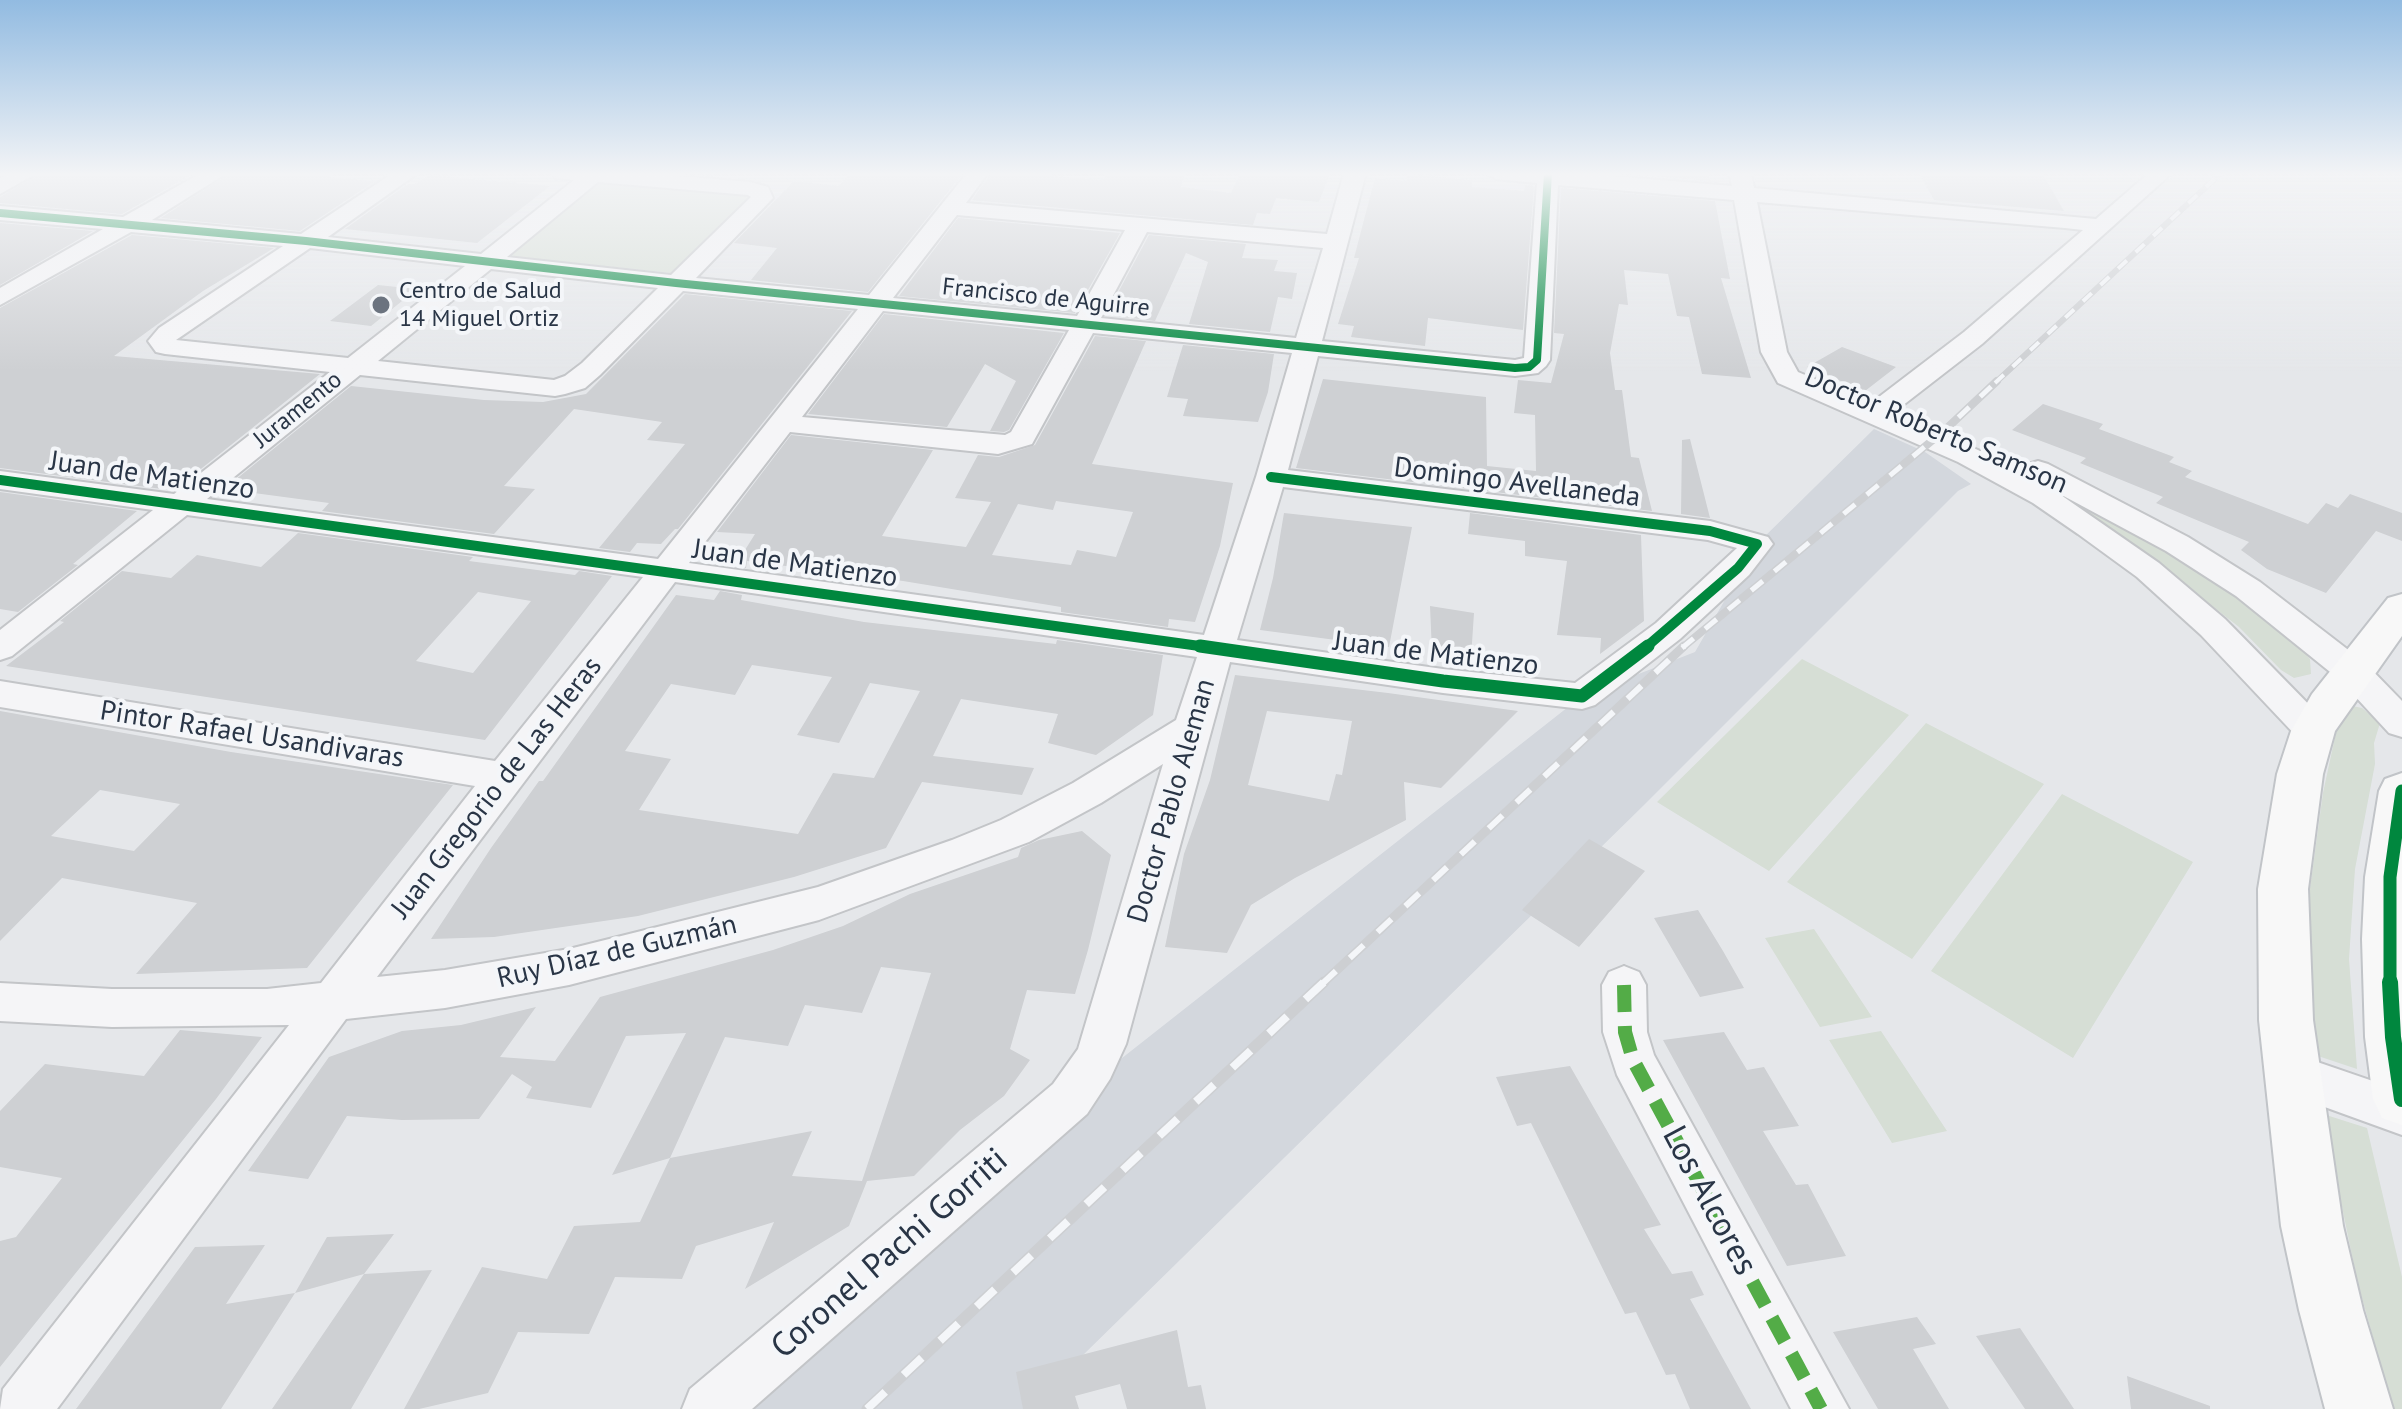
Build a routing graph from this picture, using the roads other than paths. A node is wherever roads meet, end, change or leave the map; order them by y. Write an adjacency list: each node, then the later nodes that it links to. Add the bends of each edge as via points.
1 (103, 239): 17 (street)
2 (281, 239): 13 (street, Francisco de Aguirre)
3 (309, 239): 13 (street)
4 (515, 239): 15 (street, Juramento)
5 (721, 239): 16 (street)
6 (927, 239): 18 (street, Juan Gregorio de Las Heras)
7 (1132, 239): 19 (street)
8 (1298, 239): 14 (street)
9 (1339, 239): 14 (street, Doctor Pablo Aleman)
10 (1544, 239): 20 (street, Francisco de Aguirre, via 1537,360 1529,367)
11 (1753, 239): 22 (street, Doctor Roberto Samson, via 1774,352 1788,377)
12 (2086, 239): 22 (street, via 1973,338)
13 (306, 241): 15 (street, Francisco de Aguirre); 21 (street, via 161,341 165,346)
14 (1338, 242): 20 (street, Doctor Pablo Aleman)
15 (487, 261): 16 (street, Francisco de Aguirre); 21 (street, Juramento)
16 (676, 283): 18 (street, Francisco de Aguirre); 21 (street, via 575,382 540,388)
17 (0, 298)
18 (876, 304): 19 (street, Francisco de Aguirre); 23 (street, Juan Gregorio de Las Heras)
19 (1084, 324): 20 (street, Francisco de Aguirre); 23 (street, via 1022,438 998,445)
20 (1309, 346): 24 (street, Doctor Pablo Aleman)
21 (353, 366): 26 (street, Juramento)
22 (1879, 410): 31 (street, Doctor Roberto Samson, via 1999,451 2165,538 2248,589); 36 (street, Doctor Roberto Samson, via 2008,477 2148,570 2213,627)
23 (782, 423): 27 (street, Juan Gregorio de Las Heras)
24 (1271, 477): 30 (street, Doctor Pablo Aleman); 33 (street, Domingo Avellaneda, via 1710,531 1757,544 1668,631)
25 (0, 480): 26 (street, Juan de Matienzo)
26 (181, 504): 27 (street, Juan de Matienzo); 29 (street, Juramento)
27 (666, 570): 30 (street, Juan de Matienzo); 37 (street, Juan Gregorio de Las Heras)
28 (2402, 607): 31 (main road)
29 (0, 648)
30 (1217, 648): 33 (street, Juan de Matienzo); 35 (street, Doctor Pablo Aleman)
31 (2352, 671): 34 (street, Doctor Roberto Samson); 36 (main road)
32 (0, 694): 37 (street, Pintor Rafael Usandivaras)
33 (1582, 696)
34 (2402, 724)
35 (1192, 728): 41 (street, Ruy Díaz de Guzmán, via 1015,831 819,903 569,967); 43 (street, Doctor Pablo Aleman, via 1103,1044)
36 (2313, 731): 42 (main road, via 2300,774 2283,889)
37 (504, 777): 41 (street, Juan Gregorio de Las Heras)
38 (2402, 791): 44 (main road, via 2388,939)
39 (1624, 985): 48 (street, Los Alcores, via 1625,1032 1633,1060)
40 (0, 1002): 41 (street, Ruy Díaz de Guzmán, via 112,1008)
41 (331, 1003): 46 (street, Juan Gregorio de Las Heras)
42 (2291, 1074): 45 (street); 49 (main road, via 2312,1226)
43 (1070, 1099): 47 (street, Coronel Pachi Gorriti)
44 (2402, 1099)
45 (2402, 1113)
46 (23, 1409)
47 (710, 1409)
48 (1821, 1409)
49 (2359, 1409)

